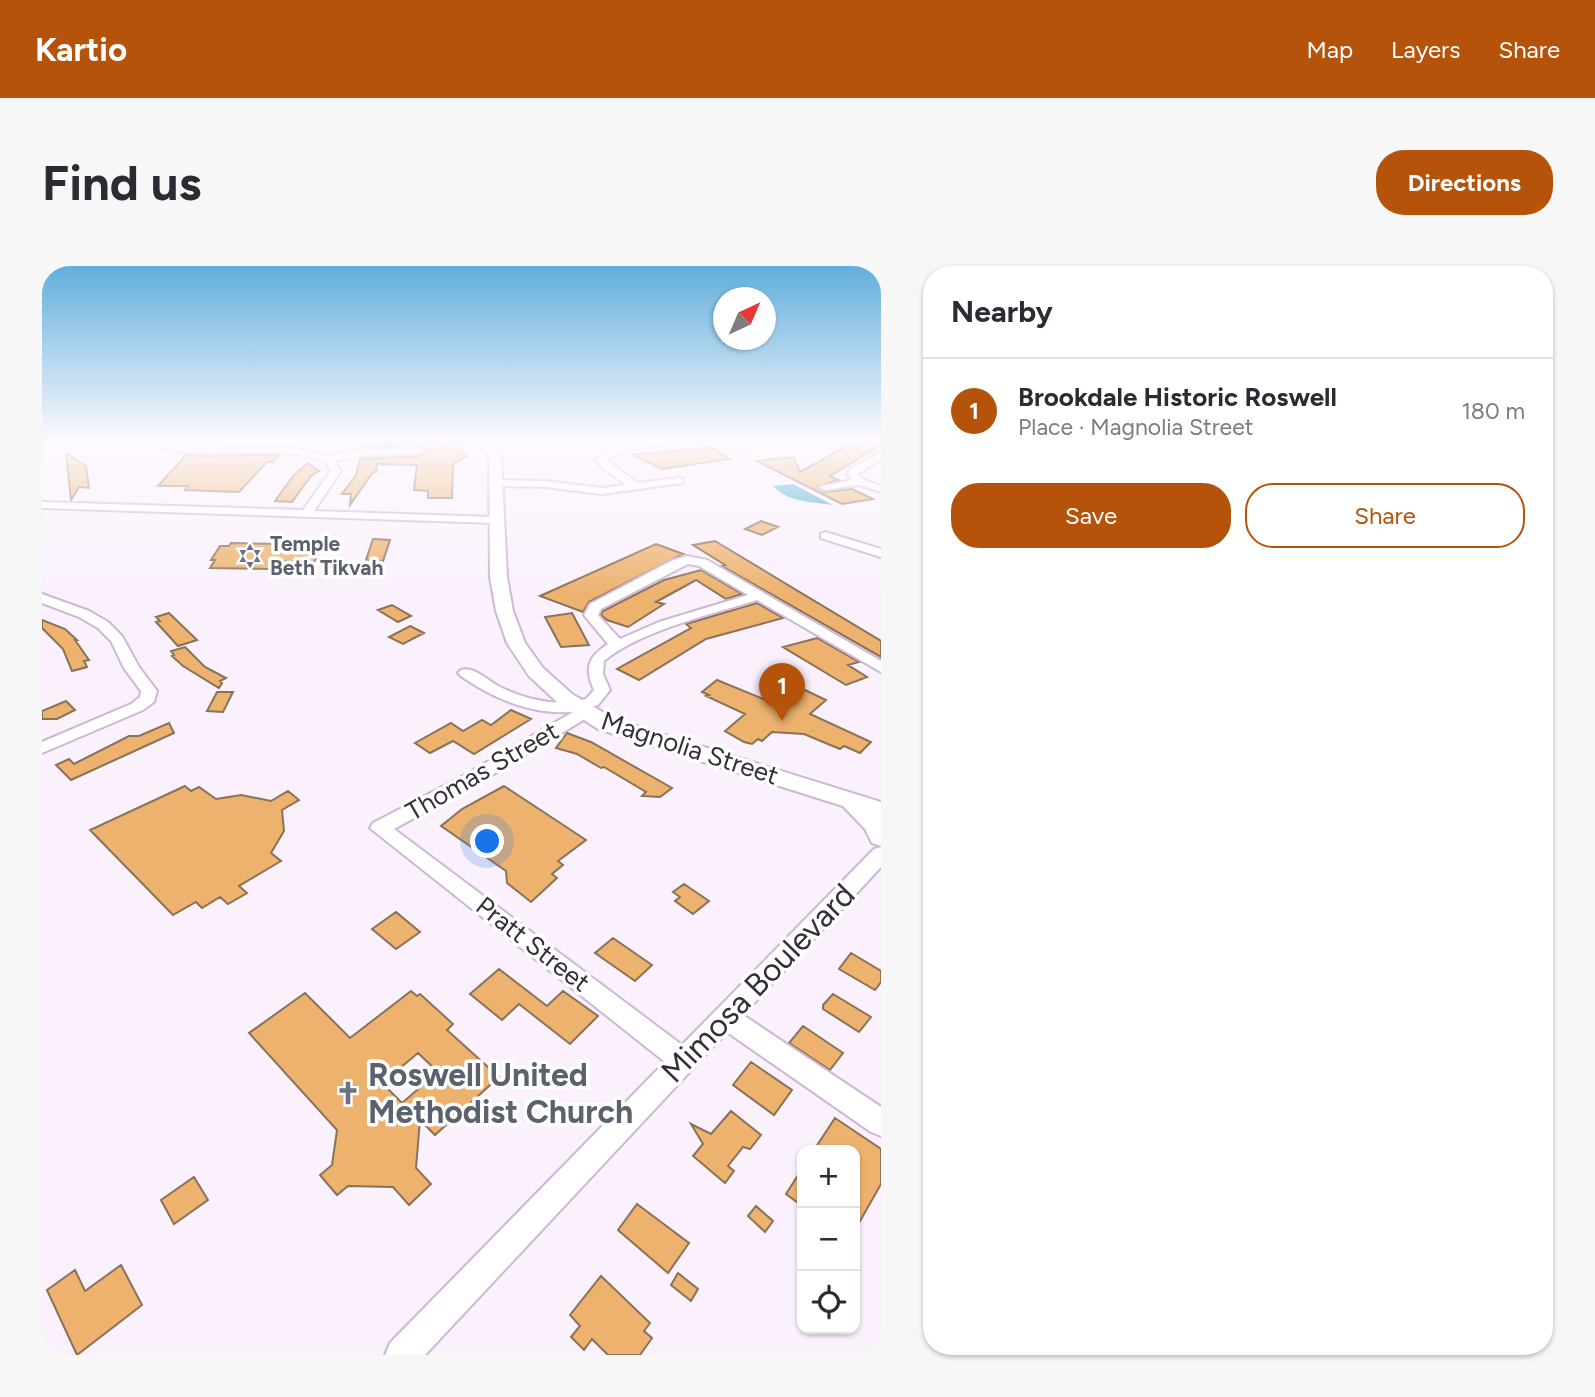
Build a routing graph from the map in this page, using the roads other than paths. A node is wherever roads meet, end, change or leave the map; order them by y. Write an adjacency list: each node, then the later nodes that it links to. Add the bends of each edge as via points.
1 (321, 492): 4 (street)
2 (496, 492): 5 (main road, Magnolia Street)
3 (42, 505): 4 (street)
4 (306, 514): 5 (street)
5 (494, 520): 13 (main road, Magnolia Street, via 498,592 506,620 544,682)
6 (825, 536): 7 (street)
7 (881, 554)
8 (757, 596): 10 (street, via 664,625); 10 (street, via 703,563 687,560 675,564 595,607 591,615); 11 (street)
9 (42, 598): 14 (street, via 103,625 149,691 148,699 137,707)
10 (618, 645): 13 (street, Thomas Street, via 599,656 594,669 601,690 597,698)
11 (881, 667)
12 (466, 674): 13 (street, via 496,691 546,707)
13 (578, 709): 15 (main road, Magnolia Street, via 632,733); 17 (street, Thomas Street, via 470,780)
14 (42, 748)
15 (838, 796): 16 (main road, Magnolia Street); 18 (main road, via 865,813)
16 (881, 810)
17 (380, 828): 21 (street, Pratt Street)
18 (881, 837)
19 (881, 854): 20 (street, Mimosa Boulevard)
20 (726, 1017): 21 (street, Mimosa Boulevard); 22 (street)
21 (684, 1061): 23 (street, Mimosa Boulevard)
22 (881, 1123)
23 (402, 1355)

